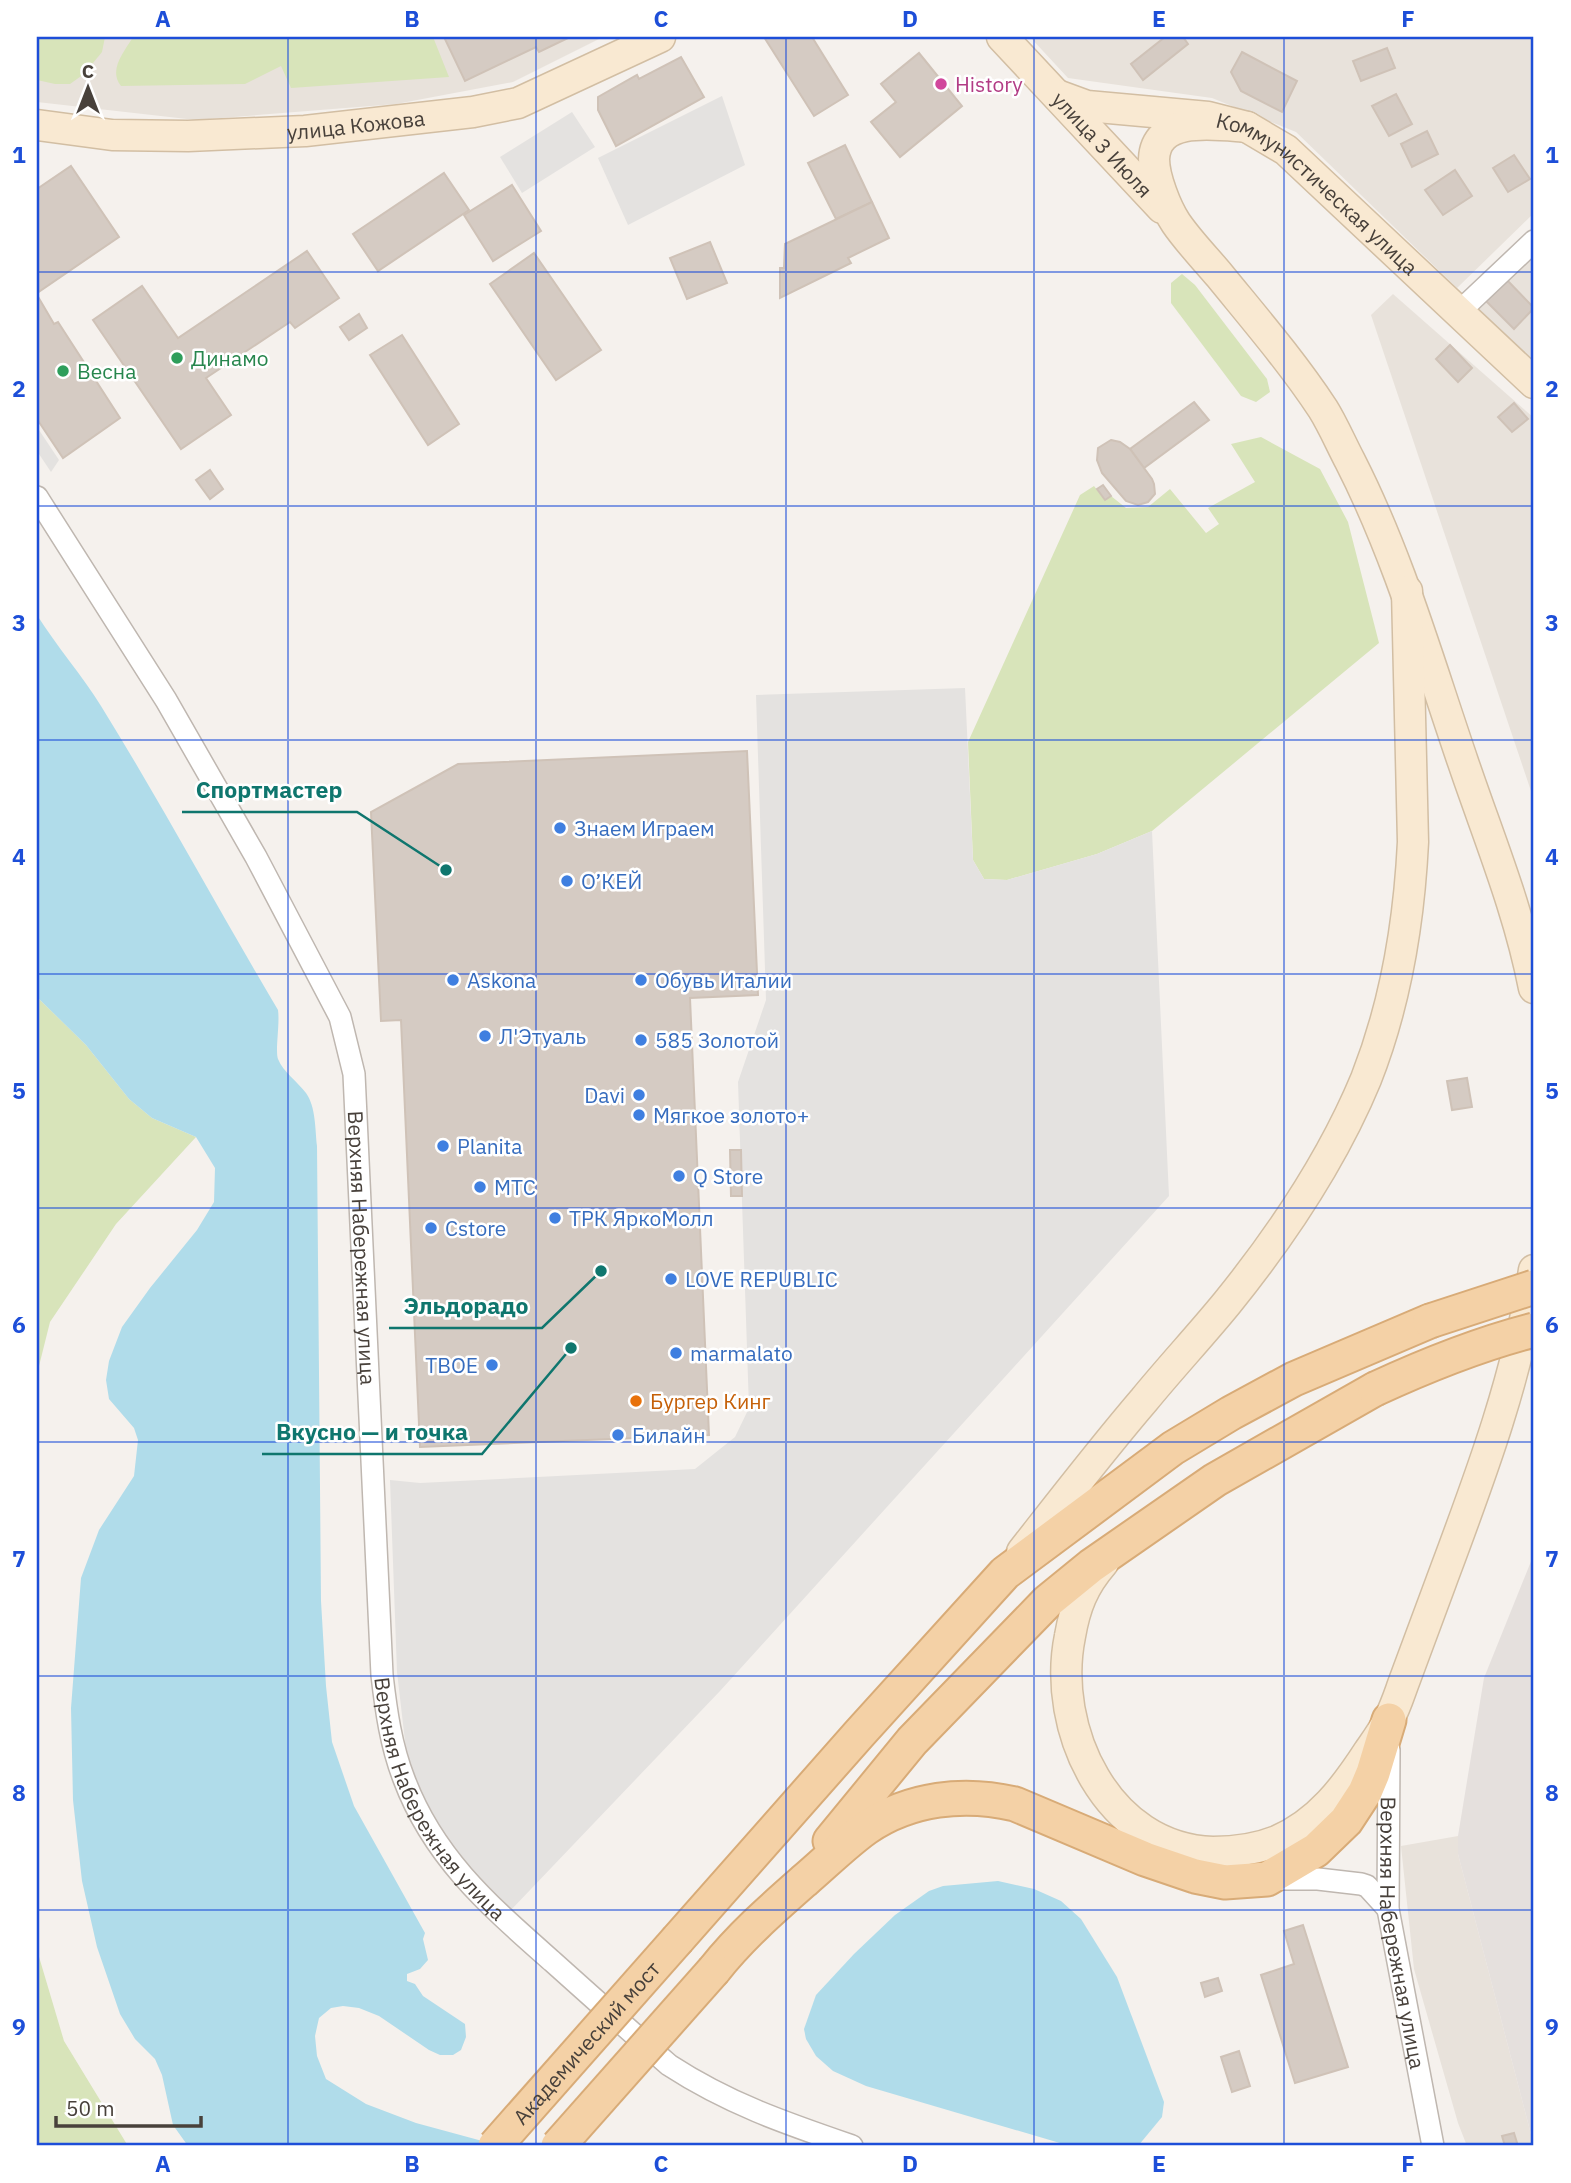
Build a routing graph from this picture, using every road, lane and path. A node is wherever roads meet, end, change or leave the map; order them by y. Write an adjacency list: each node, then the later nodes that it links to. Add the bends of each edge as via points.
1 (660, 37): 4 (main road, улица Кожова, via 518,103 473,112 305,131 188,136 112,135)
2 (1002, 37): 3 (main road, улица 3 Июля)
3 (1056, 95): 5 (main road, Коммунистическая улица, via 1087,106 1208,117); 6 (main road, улица 3 Июля)
4 (37, 125)
5 (1247, 127): 6 (main road, via 1190,125 1173,130 1160,141 1155,174); 8 (main road, Коммунистическая улица, via 1286,150)
6 (1175, 221): 11 (main road, via 1324,411 1388,541)
7 (1534, 241): 8 (street)
8 (1460, 311): 9 (main road, Коммунистическая улица)
9 (1534, 383)
10 (37, 497): 25 (street, Верхняя Набережная улица, via 172,712 256,857 340,1017 354,1074 382,1675 397,1757 416,1807 440,1848 471,1886 669,2065 762,2115)
11 (1407, 591): 12 (main road, via 1511,900); 17 (main road, via 1411,883 1396,980 1366,1078 1345,1126 1274,1243)
12 (1534, 988)
13 (1534, 1270): 18 (main road, via 1513,1372 1482,1474)
14 (1534, 1287): 17 (main road, Академический мост, bridge, via 1430,1321 1294,1379 1231,1413 1173,1448)
15 (1534, 1330): 16 (main road, bridge, via 1494,1340 1375,1389 1215,1480)
16 (1110, 1555): 18 (main road, via 1083,1589 1074,1612 1065,1674 1067,1706 1076,1741 1098,1784 1125,1815 1152,1835 1199,1851 1228,1852 1276,1841 1307,1823 1337,1796); 20 (main road, via 1048,1601 912,1741)
17 (1005, 1573): 23 (main road, Академический мост, bridge)
18 (1389, 1720): 19 (main road, via 1373,1773 1346,1821 1316,1850); 21 (street, Верхняя Набережная улица)
19 (1266, 1879): 20 (main road, via 1225,1882 1195,1877 1015,1804 958,1797 895,1812 866,1828); 21 (street, via 1361,1884)
20 (780, 1902): 24 (main road, bridge, via 737,1942)
21 (1388, 1909): 22 (street, Верхняя Набережная улица)
22 (1429, 2145)
23 (495, 2146)
24 (558, 2146)
25 (852, 2146)

